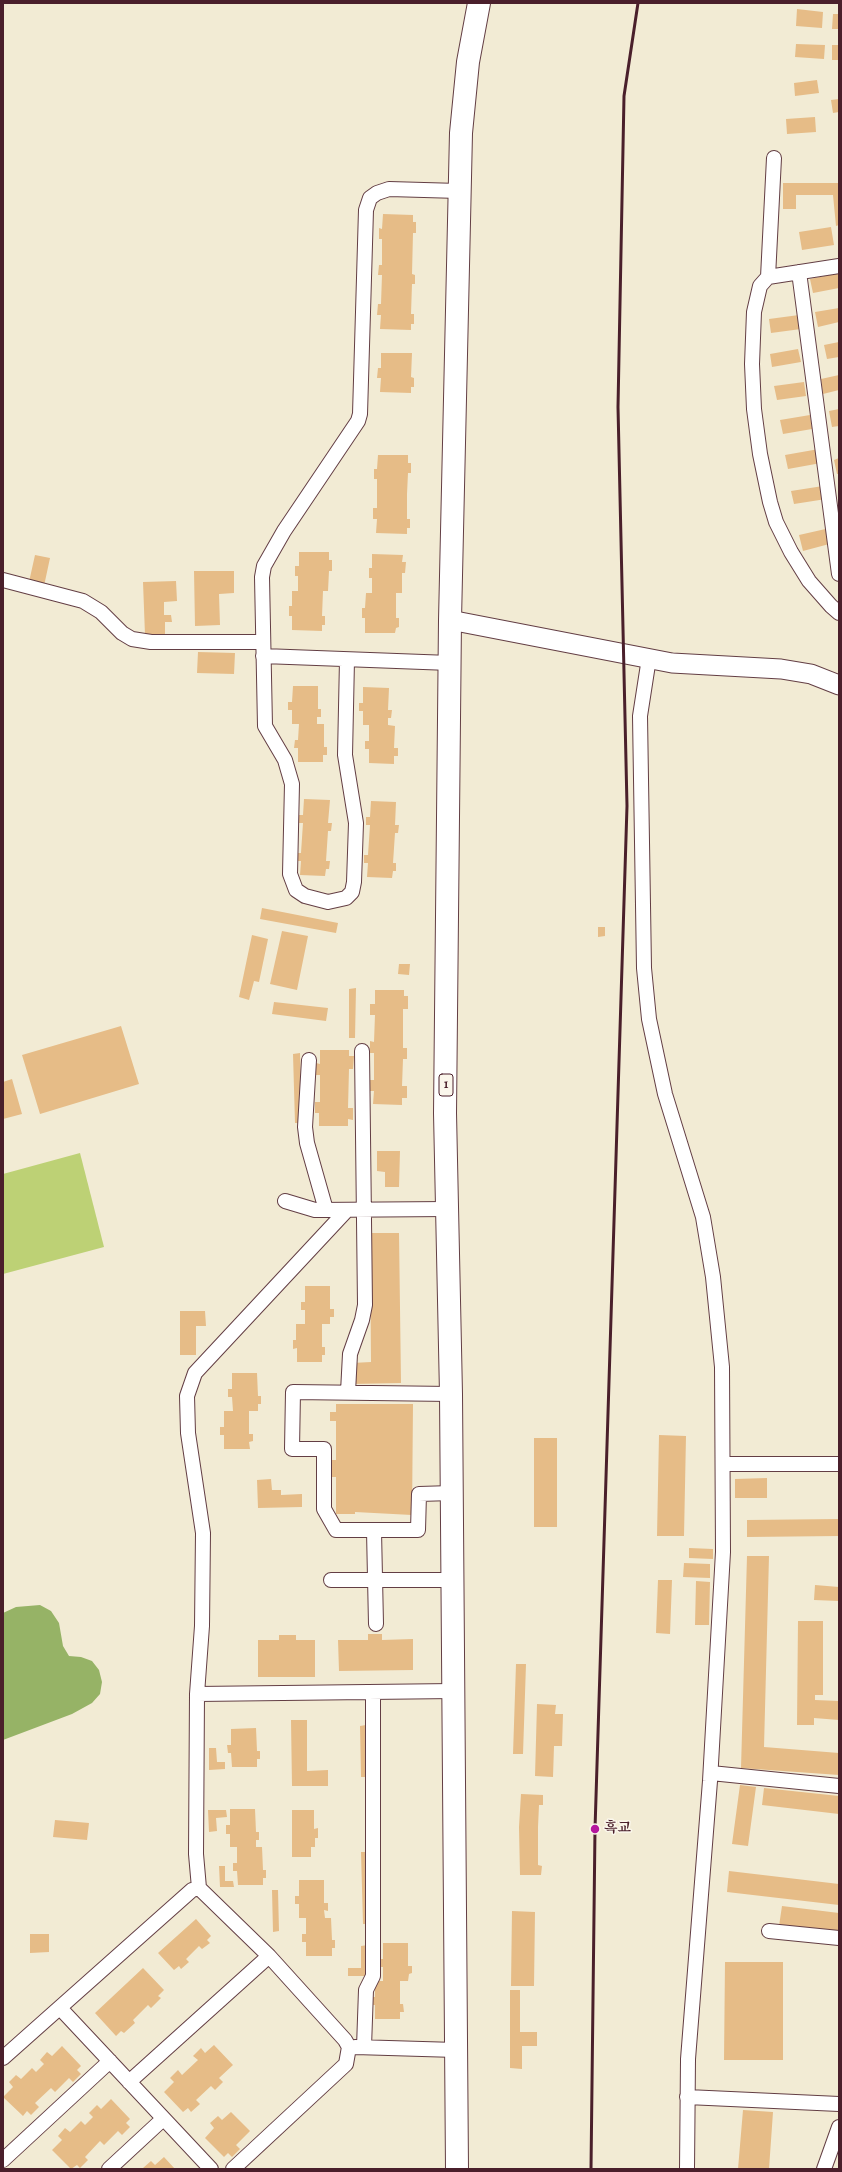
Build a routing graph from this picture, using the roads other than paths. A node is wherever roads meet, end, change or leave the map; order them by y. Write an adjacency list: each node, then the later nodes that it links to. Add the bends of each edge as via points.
1 (479, 3): 3 (main road, 1, via 468,62 461,133)
2 (774, 158): 6 (street)
3 (459, 191): 10 (main road, 1); 11 (street, via 389,189 377,192 370,198 366,210 360,414 355,426 284,531 264,566)
4 (839, 266): 5 (street)
5 (799, 272): 6 (street); 7 (street)
6 (768, 277): 9 (street, via 760,286 754,312 752,364 754,409 770,502 788,546 809,581)
7 (839, 574)
8 (3, 580): 11 (street, via 83,601 101,612 122,633 132,639 151,642)
9 (839, 613)
10 (450, 620): 13 (main road); 15 (main road, 1)
11 (263, 642): 12 (street)
12 (263, 656): 14 (street); 14 (street, via 265,726 285,760 292,784 292,882 296,890 304,896 328,902 346,898 352,892 354,882 356,823 345,755)
13 (649, 658): 16 (main road, via 672,663 781,669 811,674); 26 (street, via 640,716 642,886 649,1019 665,1094 703,1218 722,1367)
14 (347, 660): 15 (street)
15 (450, 663): 23 (main road, 1, via 445,1113)
16 (839, 685)
17 (362, 1051): 22 (street)
18 (309, 1060): 20 (street, via 305,1127)
19 (285, 1201): 20 (street, via 315,1210)
20 (326, 1210): 21 (street)
21 (347, 1210): 22 (street); 36 (street, via 195,1373 190,1385 187,1396 188,1433 203,1533 202,1626)
22 (365, 1210): 23 (street); 24 (street, via 365,1305 350,1354)
23 (448, 1210): 25 (main road, 1)
24 (348, 1392): 25 (street); 29 (street, via 293,1392 292,1449 324,1449 324,1509 336,1530)
25 (451, 1394): 28 (main road, 1)
26 (722, 1464): 27 (street); 37 (street, via 723,1552)
27 (839, 1464)
28 (452, 1493): 29 (street, via 419,1494 418,1530); 32 (main road, 1)
29 (374, 1531): 31 (street)
30 (331, 1580): 31 (street)
31 (375, 1580): 32 (street); 33 (street)
32 (453, 1580): 34 (main road, 1)
33 (376, 1624)
34 (454, 1691): 35 (street); 46 (main road, 1)
35 (373, 1692): 36 (street); 45 (street, via 373,1976 366,1990)
36 (197, 1694): 39 (street, via 196,1854)
37 (711, 1773): 38 (street); 50 (street, via 694,1969)
38 (839, 1786)
39 (200, 1888): 42 (street); 43 (street, via 192,1890)
40 (769, 1931): 41 (street)
41 (839, 1938)
42 (269, 1956): 44 (street); 49 (street)
43 (60, 2008): 47 (street); 48 (street)
44 (349, 2047): 45 (street); 57 (street, via 346,2064)
45 (364, 2047): 46 (street)
46 (456, 2050): 58 (main road, 1)
47 (3, 2058)
48 (110, 2062): 49 (street); 54 (street)
49 (129, 2082): 52 (street)
50 (687, 2097): 51 (street); 59 (street)
51 (839, 2104)
52 (163, 2118): 55 (street); 56 (street)
53 (839, 2127): 60 (street)
54 (3, 2160)
55 (109, 2169)
56 (211, 2169)
57 (232, 2169)
58 (457, 2169)
59 (687, 2169)
60 (824, 2169)

